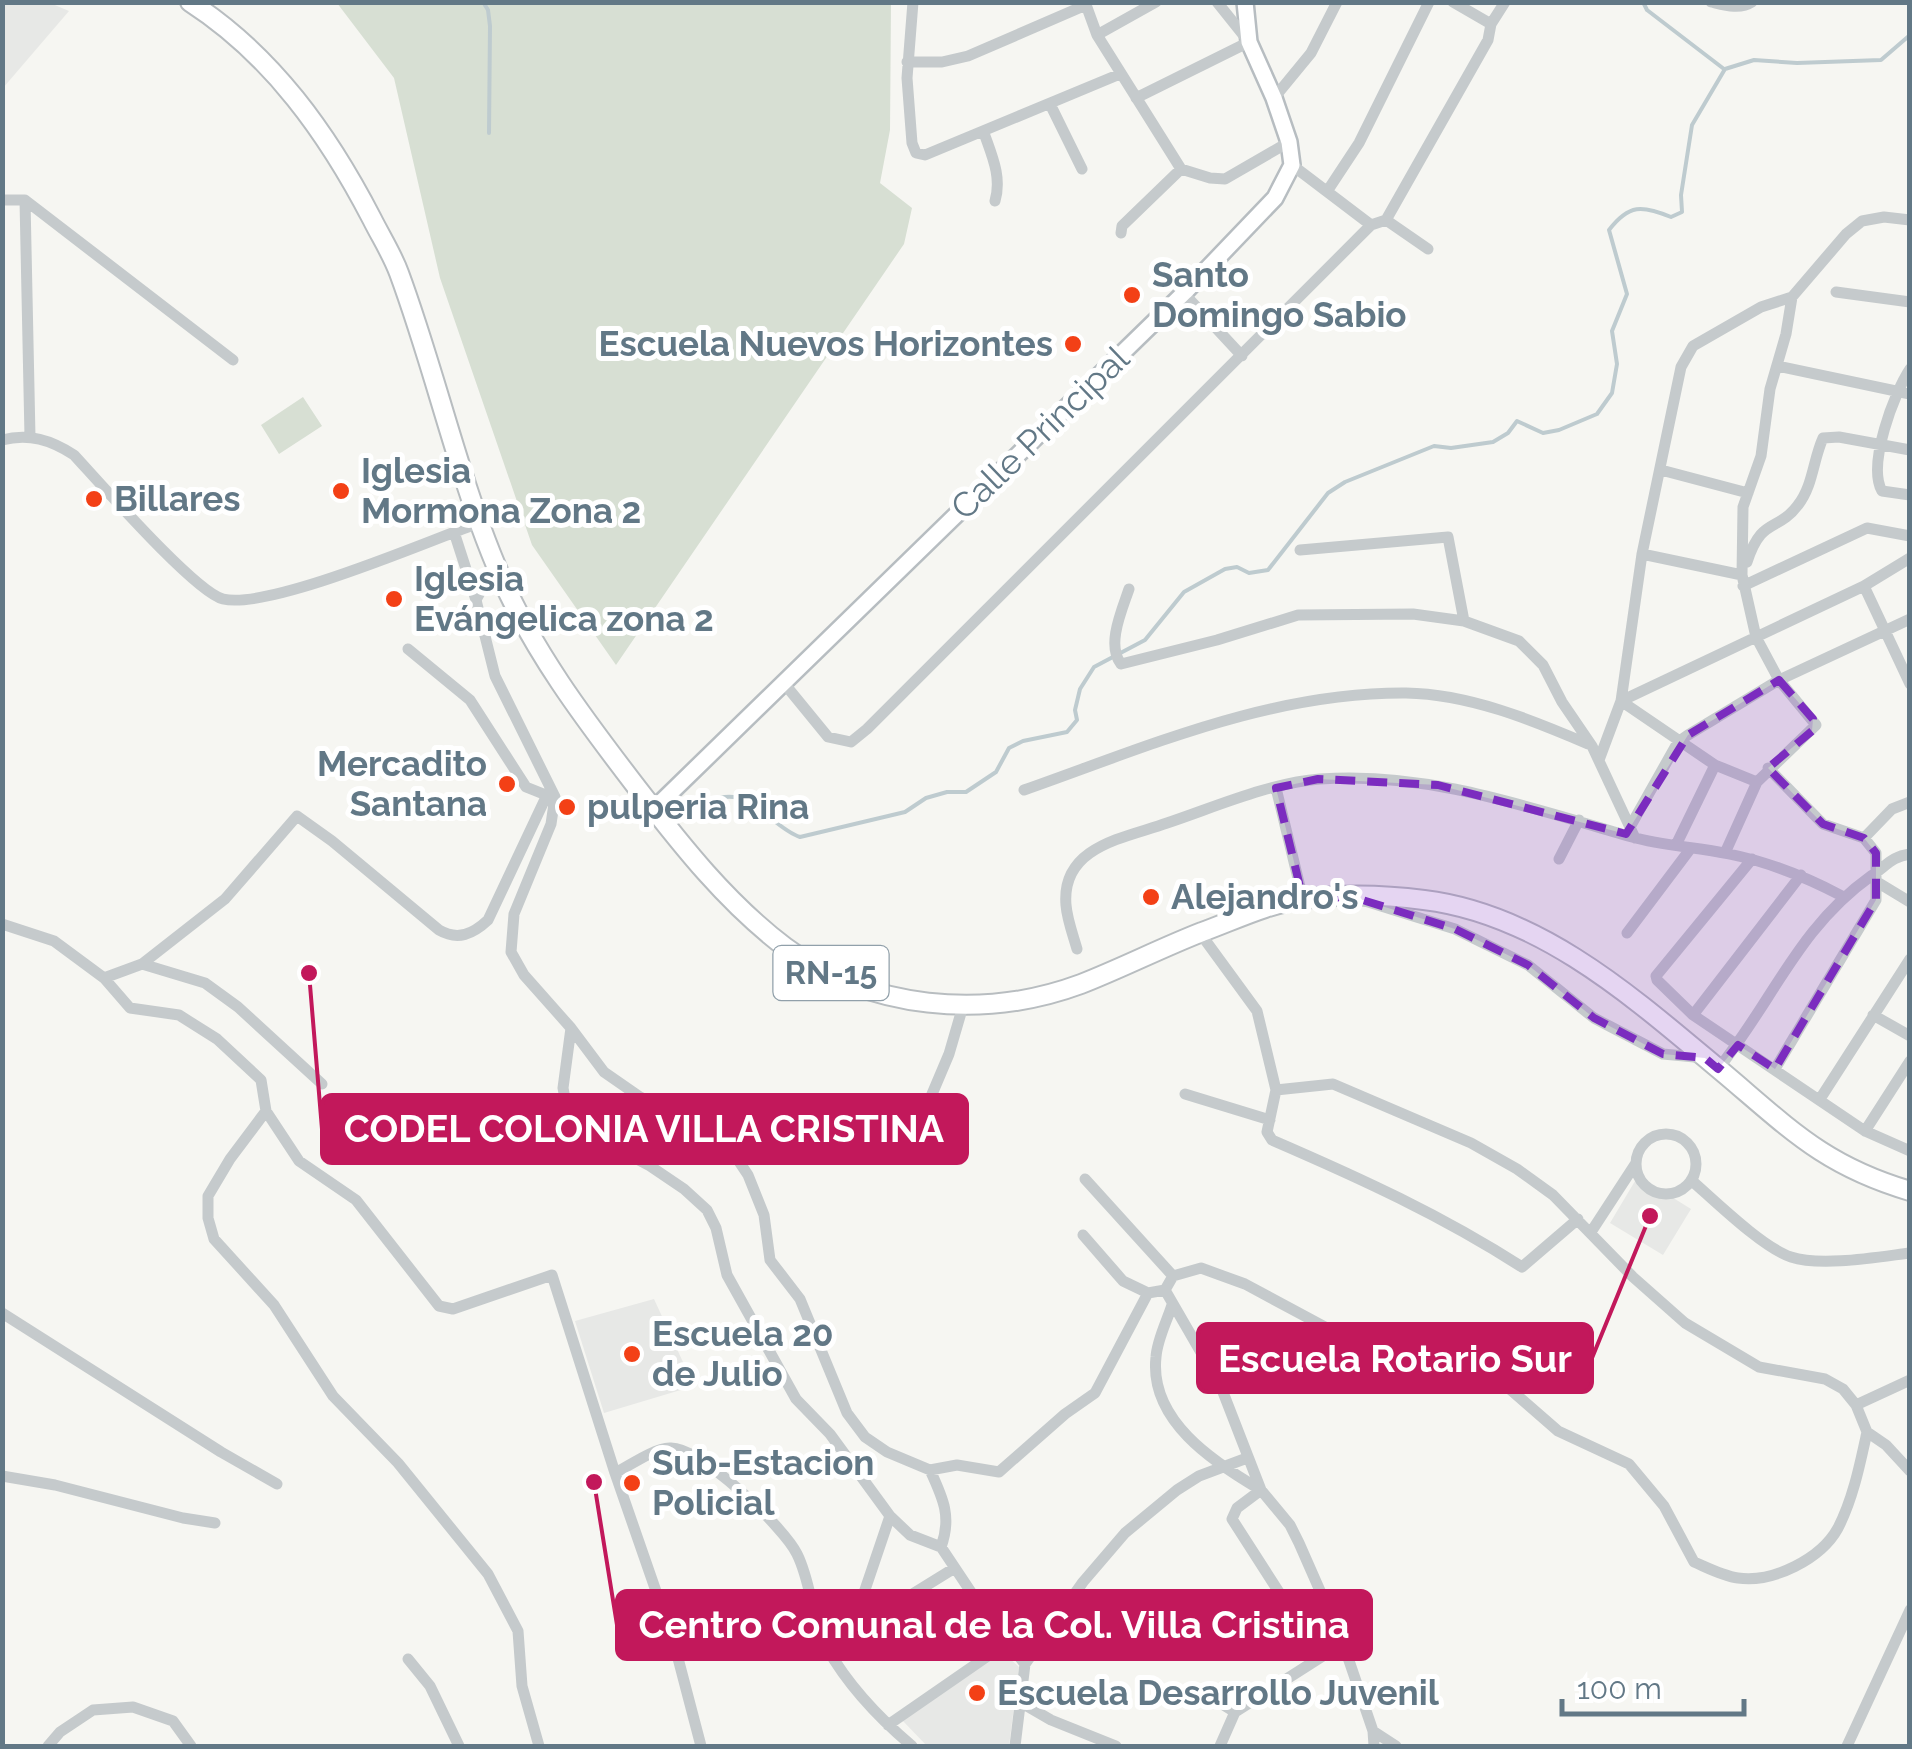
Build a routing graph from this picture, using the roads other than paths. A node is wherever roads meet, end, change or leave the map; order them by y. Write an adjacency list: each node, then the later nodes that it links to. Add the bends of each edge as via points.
1 (190, 2): 53 (main road, RN-15, via 282,80 342,161 397,267)
2 (912, 2): 16 (street)
3 (1156, 2): 14 (street)
4 (1217, 2): 15 (street)
5 (1245, 2): 15 (street)
6 (1337, 2): 19 (street, via 1311,53)
7 (1429, 2): 26 (street, via 1359,143)
8 (1453, 2): 13 (street)
9 (1505, 2): 13 (street)
10 (1711, 2): 11 (street)
11 (1752, 2)
12 (1086, 4): 14 (street); 16 (street, via 968,56)
13 (1491, 24): 30 (street)
14 (1097, 35): 17 (street)
15 (1249, 42): 18 (street); 19 (street)
16 (907, 62): 21 (street, via 916,153)
17 (1120, 74): 18 (street); 20 (street)
18 (1136, 98): 25 (street)
19 (1274, 98): 22 (street)
20 (1050, 104): 21 (street); 24 (street)
21 (984, 133): 29 (street, via 996,167)
22 (1289, 142): 23 (street); 25 (street, via 1225,179)
23 (1292, 165): 26 (street); 36 (street, Calle Principal, via 1274,198)
24 (1082, 169)
25 (1181, 169): 33 (street)
26 (1328, 190): 32 (street)
27 (2, 200): 28 (street)
28 (25, 200): 41 (street); 46 (street)
29 (995, 201)
30 (1386, 220): 32 (street); 34 (street)
31 (1910, 220): 38 (street, via 1862,221)
32 (1371, 225): 40 (street)
33 (1121, 234)
34 (1428, 249)
35 (1164, 272): 36 (street)
36 (1185, 292): 40 (street); 71 (street, Calle Principal)
37 (1836, 292): 39 (street)
38 (1792, 297): 42 (street); 50 (street, via 1693,346 1669,410)
39 (1910, 302)
40 (1242, 356): 71 (street, via 851,742 828,737)
41 (233, 360)
42 (1777, 366): 44 (street); 51 (street, via 1762,456)
43 (1910, 369): 44 (street)
44 (1896, 390): 45 (street); 48 (street)
45 (1910, 394)
46 (30, 436): 47 (street); 54 (street, via 74,455 194,582 222,599 260,600)
47 (2, 440)
48 (1881, 446): 49 (street); 52 (street, via 1877,483 1882,491); 60 (street, via 1822,438 1808,491 1796,509 1754,539)
49 (1910, 450)
50 (1661, 470): 51 (street); 57 (street)
51 (1748, 493): 60 (street)
52 (1910, 496)
53 (481, 522): 54 (street); 59 (main road, RN-15)
54 (454, 532): 63 (street)
55 (1910, 536): 60 (street, via 1867,528)
56 (1300, 550): 65 (street, via 1448,538)
57 (1642, 554): 60 (street); 72 (street)
58 (1910, 558): 61 (street)
59 (496, 565): 63 (street); 83 (main road, RN-15, via 526,630)
60 (1743, 581): 67 (street)
61 (1864, 586): 66 (street); 67 (street)
62 (1129, 589): 65 (street, via 1115,645 1121,664 1298,616 1414,614)
63 (476, 600): 81 (street, via 495,676)
64 (1910, 618): 66 (street)
65 (1464, 621): 74 (street, via 1527,647)
66 (1884, 632): 69 (street); 70 (street)
67 (1756, 637): 69 (street); 72 (street)
68 (408, 648): 81 (street, via 470,700 526,787)
69 (1779, 680): 73 (street); 77 (street, via 1816,725)
70 (1909, 681)
71 (783, 682): 83 (street, Calle Principal)
72 (1620, 701): 73 (street); 75 (street)
73 (1678, 742): 76 (street); 85 (street)
74 (1592, 746): 75 (street); 80 (street, via 1526,717 1451,700 1409,693 1318,698 1234,715)
75 (1599, 760): 85 (street)
76 (1715, 765): 78 (street); 87 (street)
77 (1768, 768): 78 (street); 86 (street, via 1823,824)
78 (1756, 782): 89 (street)
79 (1276, 788): 84 (street, via 1318,779 1438,784); 97 (street); 102 (street, via 1090,850 1068,884)
80 (1024, 790)
81 (550, 797): 104 (street, via 488,920 476,931 459,936 439,930 297,816 224,899); 109 (street, via 551,824 514,914 511,952)
82 (1910, 802): 86 (street, via 1892,809)
83 (654, 810): 106 (main road, RN-15, via 730,901 788,950 894,996)
84 (1579, 820): 85 (street); 91 (street)
85 (1632, 832): 87 (street)
86 (1864, 838): 94 (street, via 1876,853)
87 (1676, 844): 88 (street)
88 (1691, 848): 89 (street); 101 (street)
89 (1725, 853): 92 (street)
90 (1910, 854): 94 (street, via 1891,857)
91 (1559, 859)
92 (1752, 859): 93 (street); 108 (street, via 1656,976)
93 (1801, 875): 95 (street); 108 (street)
94 (1877, 877): 95 (street); 98 (street); 114 (street, via 1876,900)
95 (1842, 896): 111 (street, via 1811,930)
96 (1353, 897): 97 (main road, RN-15); 113 (street, via 1455,929 1528,965 1594,1018 1647,1046); 113 (main road, RN-15, via 1427,900 1520,928 1580,959)
97 (1303, 899): 100 (main road, RN-15)
98 (1910, 902)
99 (2, 924): 105 (street, via 54,941)
100 (1200, 933): 106 (main road, RN-15, via 1037,998); 116 (street, via 1257,1010)
101 (1628, 934)
102 (1077, 949)
103 (1910, 958): 107 (street)
104 (142, 964): 105 (street); 115 (street, via 205,983)
105 (104, 978): 119 (street, via 130,1008 179,1015 217,1040 261,1080)
106 (964, 1006): 122 (street)
107 (1874, 1015): 110 (street); 118 (street)
108 (1693, 1016): 111 (street)
109 (571, 1028): 142 (street, via 604,1072 730,1148 764,1215 770,1260 800,1300 847,1413 865,1437); 148 (street, via 563,1088 570,1124 650,1166 707,1210 727,1275 770,1358)
110 (1910, 1036)
111 (1738, 1045): 113 (street); 114 (street)
112 (1910, 1060): 121 (street)
113 (1712, 1063): 127 (main road, RN-15, via 1804,1142 1869,1179)
114 (1775, 1069): 118 (street)
115 (322, 1084)
116 (1276, 1090): 120 (street); 128 (street, via 1333,1084 1354,1091 1517,1169)
117 (1185, 1094): 120 (street)
118 (1820, 1099): 121 (street)
119 (266, 1111): 144 (street, via 299,1162 356,1200 440,1306 453,1309 552,1275); 168 (street, via 208,1196 214,1240 274,1305 333,1396 398,1463 488,1574 518,1631 522,1686)
120 (1270, 1120): 128 (street, via 1272,1140 1392,1192 1522,1267)
121 (1865, 1131): 123 (street)
122 (913, 1139)
123 (1910, 1151)
124 (1636, 1163): 126 (street, via 1641,1182 1657,1193 1676,1192); 126 (street, via 1649,1140 1675,1136 1694,1154); 129 (street)
125 (1085, 1179): 132 (street)
126 (1691, 1180): 131 (street, via 1792,1257)
127 (1910, 1192)
128 (1578, 1220): 129 (street)
129 (1591, 1232): 138 (street, via 1685,1324 1759,1367 1824,1379)
130 (1083, 1235): 134 (street, via 1123,1281)
131 (1910, 1253)
132 (1173, 1276): 133 (street); 139 (street, via 1201,1268 1326,1328 1390,1329 1448,1350 1558,1430 1628,1464 1664,1506 1694,1562 1736,1578 1795,1566 1836,1533)
133 (1165, 1290): 134 (street); 135 (street)
134 (1148, 1293): 142 (street, via 1095,1393 1005,1468)
135 (1172, 1305): 140 (street, via 1221,1387); 141 (street, via 1156,1353 1156,1386 1188,1436)
136 (2, 1313): 146 (street)
137 (1910, 1380): 138 (street)
138 (1856, 1404): 139 (street)
139 (1867, 1432): 143 (street)
140 (1247, 1458): 141 (street); 147 (street)
141 (1224, 1468): 147 (street); 159 (street, via 1177,1490 1125,1533)
142 (930, 1470): 150 (street, via 948,1515)
143 (1910, 1470)
144 (615, 1473): 156 (street, via 676,1447 758,1504 796,1550); 169 (street, via 669,1626)
145 (2, 1476): 149 (street)
146 (278, 1484)
147 (1262, 1490): 155 (street, via 1290,1526); 157 (street, via 1232,1520)
148 (890, 1516): 150 (street); 153 (street)
149 (216, 1523)
150 (940, 1547): 151 (street)
151 (954, 1569): 153 (street); 154 (street)
152 (1910, 1610): 176 (street)
153 (850, 1634): 156 (street)
154 (1008, 1642): 159 (street); 163 (street)
155 (1343, 1643): 157 (street); 164 (street)
156 (826, 1647): 163 (street)
157 (1320, 1656): 162 (street)
158 (408, 1660): 167 (street, via 430,1686)
159 (1025, 1664): 161 (street)
160 (1209, 1696): 162 (street)
161 (1020, 1702): 171 (street); 172 (street)
162 (1235, 1712): 173 (street)
163 (888, 1726): 170 (street)
164 (1372, 1731): 174 (street); 175 (street)
165 (48, 1746): 166 (street, via 93,1710 133,1707 173,1720)
166 (191, 1746)
167 (459, 1746)
168 (539, 1746)
169 (701, 1746)
170 (912, 1746)
171 (1015, 1746)
172 (1116, 1746)
173 (1220, 1746)
174 (1374, 1746)
175 (1396, 1746)
176 (1846, 1746)

